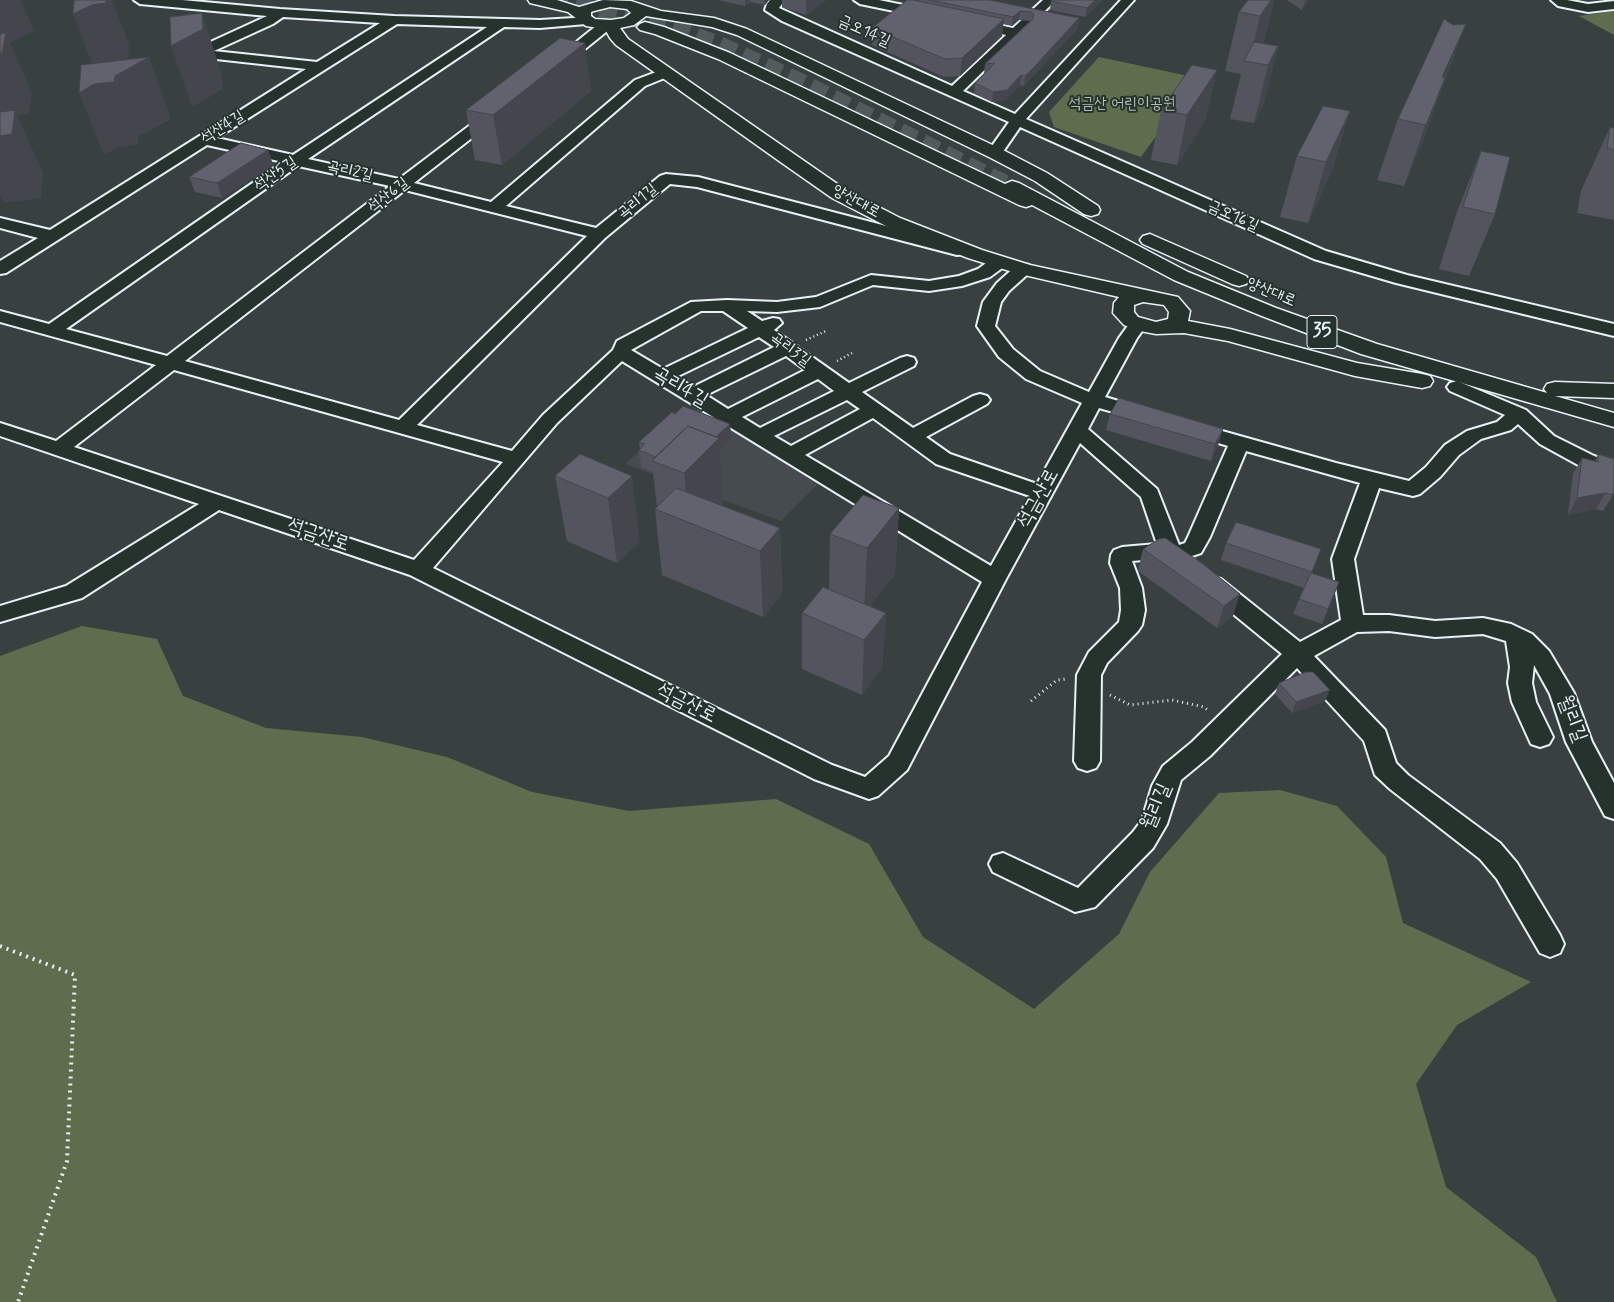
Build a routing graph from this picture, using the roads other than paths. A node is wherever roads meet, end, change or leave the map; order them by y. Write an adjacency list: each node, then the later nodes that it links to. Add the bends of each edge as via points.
1 (140, 0): 16 (street, via 216,14 238,9)
2 (536, 0): 20 (main road, via 573,9)
3 (583, 0): 11 (main road)
4 (657, 0): 27 (main road, via 656,5 664,11)
5 (779, 0): 33 (street, 금오14길, via 773,4 772,10)
6 (860, 0): 14 (street, 금오14길)
7 (915, 0): 14 (street)
8 (1050, 0): 17 (street)
9 (1128, 0): 28 (street)
10 (1557, 0): 13 (street, via 1588,8)
11 (611, 2): 12 (main road); 20 (main road, via 584,10)
12 (640, 5): 26 (main road, via 639,15 629,22); 27 (main road, via 664,16)
13 (1614, 5)
14 (904, 9): 18 (street, 금오14길); 22 (street)
15 (1018, 9): 17 (street)
16 (280, 13): 21 (street); 34 (street)
17 (1037, 13): 19 (street); 29 (street)
18 (941, 17)
19 (1056, 17)
20 (584, 19): 24 (street, via 550,23); 26 (main road)
21 (394, 20): 24 (street); 35 (street, 석산4길)
22 (890, 20)
23 (960, 21): 29 (street)
24 (503, 22): 43 (street, 석산5길)
25 (1084, 23): 28 (street)
26 (613, 25): 32 (main road, via 650,28); 36 (main road, 양산대로, via 622,42); 37 (street)
27 (721, 25): 32 (main road, via 701,31); 42 (main road, via 785,52)
28 (1104, 27): 40 (street)
29 (1016, 33): 38 (street)
30 (869, 37): 33 (street)
31 (194, 39): 34 (street)
32 (691, 42): 48 (main road, via 1035,205)
33 (856, 48): 38 (street, 금오14길)
34 (198, 53): 35 (street)
35 (321, 66): 41 (street, 석산4길)
36 (667, 72): 46 (street, via 640,84); 51 (main road, 양산대로, via 839,194 893,222)
37 (544, 74)
38 (955, 91): 40 (street, 금오14길)
39 (505, 105): 44 (street, 석산6길)
40 (1018, 119): 42 (street); 65 (street, 금오16길, via 1320,255 1402,279)
41 (205, 140): 43 (street, 곡리2길); 50 (street, 석산4길)
42 (995, 153): 48 (main road, via 1041,177)
43 (296, 160): 44 (street, 곡리2길); 66 (street, 석산5길)
44 (404, 184): 46 (street, 곡리2길); 70 (street, 석산6길)
45 (1018, 184): 48 (main road, 양산대로 / 35)
46 (495, 208): 49 (street, 곡리2길)
47 (0, 223): 50 (street)
48 (1103, 226): 55 (main road, 양산대로 / 35); 77 (main road, 양산대로 / 35, via 1285,300)
49 (599, 234): 51 (street, 곡리1길, via 666,179 698,182); 85 (street, 곡리1길)
50 (52, 236): 53 (street, 석산4길)
51 (975, 254): 52 (main road, 양산대로)
52 (999, 262): 54 (main road, 양산대로); 58 (street, 곡리3길, via 984,273 962,281 929,286 870,280 820,302)
53 (0, 269)
54 (1023, 269): 56 (main road, 양산대로); 79 (street, via 1003,286 992,302 986,326 1006,353 1033,375)
55 (1181, 276): 57 (main road); 60 (main road, 양산대로 / 35)
56 (1067, 280): 57 (main road, 양산대로); 62 (main road)
57 (1161, 300): 60 (main road, 양산대로, via 1220,315); 62 (main road, via 1129,299 1122,308); 63 (main road, via 1180,311 1178,321)
58 (809, 303): 59 (street, via 777,307); 64 (street, 곡리3길, via 792,316)
59 (727, 305): 64 (street); 68 (street, via 697,306 624,346)
60 (1269, 312): 77 (main road, 양산대로 / 35, via 1369,349)
61 (0, 316): 66 (street)
62 (1131, 318): 63 (main road, via 1147,327); 79 (street, 석금산로)
63 (1165, 327): 73 (main road, via 1230,335 1355,369)
64 (760, 328): 67 (street, 곡리3길); 72 (street)
65 (1614, 330)
66 (51, 331): 70 (street)
67 (788, 348): 71 (street, 곡리3길); 76 (street)
68 (621, 352): 72 (street, 곡리4길); 93 (street, via 550,419)
69 (907, 362): 75 (street)
70 (170, 364): 85 (street); 91 (street, 석산6길)
71 (818, 371): 75 (street, 곡리3길); 83 (street)
72 (662, 377): 76 (street, 곡리4길)
73 (1457, 387): 77 (main road); 82 (street)
74 (1614, 390): 77 (main road)
75 (849, 392): 81 (street, 곡리3길); 88 (street)
76 (692, 395): 83 (street, 곡리4길)
77 (1551, 395): 80 (main road, 양산대로 / 35); 84 (main road, 양산대로 / 35)
78 (980, 400): 89 (street)
79 (1093, 400): 87 (street, 석금산로); 90 (street)
80 (1614, 404)
81 (874, 410): 89 (street, 곡리3길); 92 (street)
82 (1518, 414): 94 (street, via 1547,440); 95 (street, via 1504,426 1474,435 1452,450 1413,489)
83 (727, 417): 88 (street, 곡리4길)
84 (1614, 420)
85 (404, 427): 93 (street)
86 (0, 430): 91 (street, 석금산로)
87 (1077, 430): 96 (street, 석금산로); 98 (street, via 1150,494)
88 (759, 436): 92 (street, 곡리4길)
89 (911, 437): 96 (street, 곡리3길, via 943,459)
90 (1240, 442): 95 (street); 98 (street, via 1193,548)
91 (59, 449): 97 (street, 석금산로)
92 (789, 454): 100 (street, 곡리4길)
93 (517, 459): 99 (street)
94 (1614, 470)
95 (1372, 480): 102 (street, via 1343,559)
96 (1043, 493): 100 (street, 석금산로)
97 (218, 502): 99 (street, 석금산로); 101 (street, via 74,592)
98 (1173, 552): 104 (street); 106 (street, via 1122,555 1121,563 1131,588 1133,610 1130,625 1097,658 1089,680)
99 (418, 570): 100 (street, 석금산로, via 823,772 869,789 898,763)
100 (994, 579)
101 (0, 614)
102 (1354, 624): 103 (street, 월리길, via 1389,623 1436,629 1490,628 1504,630); 104 (street, 월리길)
103 (1518, 638): 105 (street, 월리길, via 1522,693); 107 (street, 월리길, via 1541,657 1562,693 1579,742)
104 (1298, 654): 108 (street, 월리길, via 1172,773 1154,824 1143,840 1085,899 1074,900); 109 (street, via 1376,737 1384,768 1490,851 1507,871)
105 (1540, 737)
106 (1087, 761)
107 (1614, 808)
108 (1003, 864)
109 (1550, 944)

